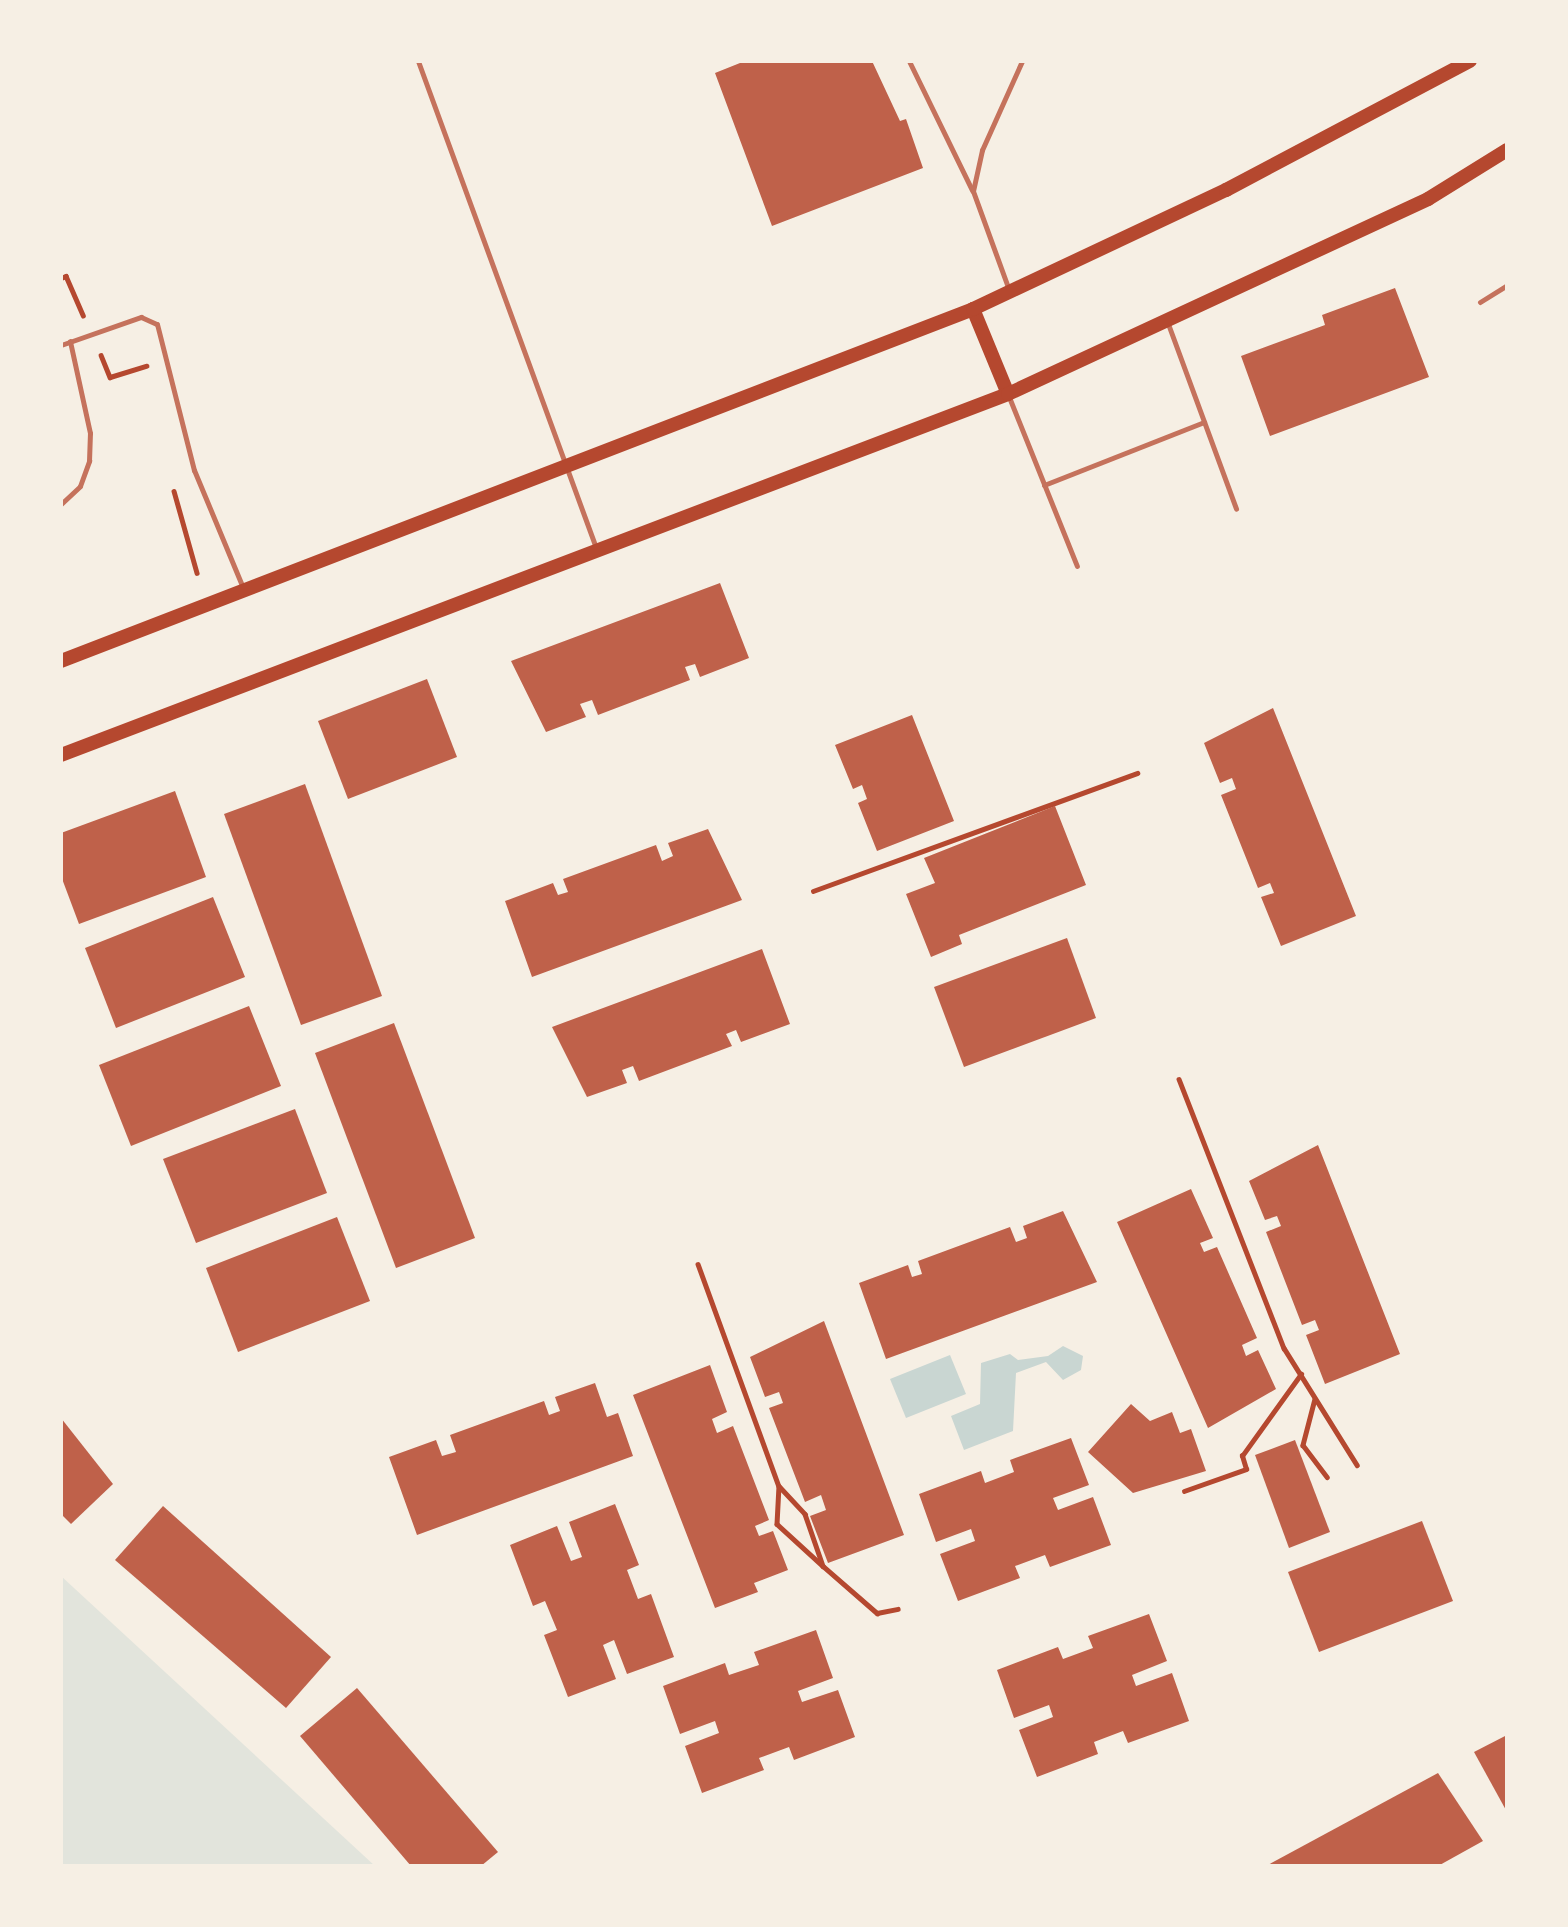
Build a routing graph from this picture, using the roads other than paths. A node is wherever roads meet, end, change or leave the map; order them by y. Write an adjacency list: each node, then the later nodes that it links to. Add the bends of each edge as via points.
1 (418, 61): 16 (lane)
2 (909, 61): 6 (lane)
3 (1021, 61): 6 (lane, via 982,150)
4 (1470, 61): 8 (main road, via 1226,190)
5 (1507, 150): 11 (main road, via 1428,199)
6 (973, 191): 8 (lane)
7 (1507, 285): 9 (lane)
8 (1010, 291): 10 (main road)
9 (1480, 302)
10 (973, 309): 14 (main road); 16 (main road)
11 (1167, 321): 14 (main road); 15 (lane)
12 (70, 341): 13 (lane); 18 (lane, via 90,433 89,461 80,485); 22 (lane, via 141,317 157,324 194,470)
13 (61, 345)
14 (1008, 394): 17 (lane); 20 (main road)
15 (1204, 422): 17 (lane); 19 (lane)
16 (567, 466): 20 (lane); 22 (main road)
17 (1044, 485): 21 (lane)
18 (61, 504)
19 (1236, 509)
20 (598, 554): 24 (main road)
21 (1077, 566)
22 (244, 591): 23 (main road)
23 (61, 661)
24 (61, 755)

